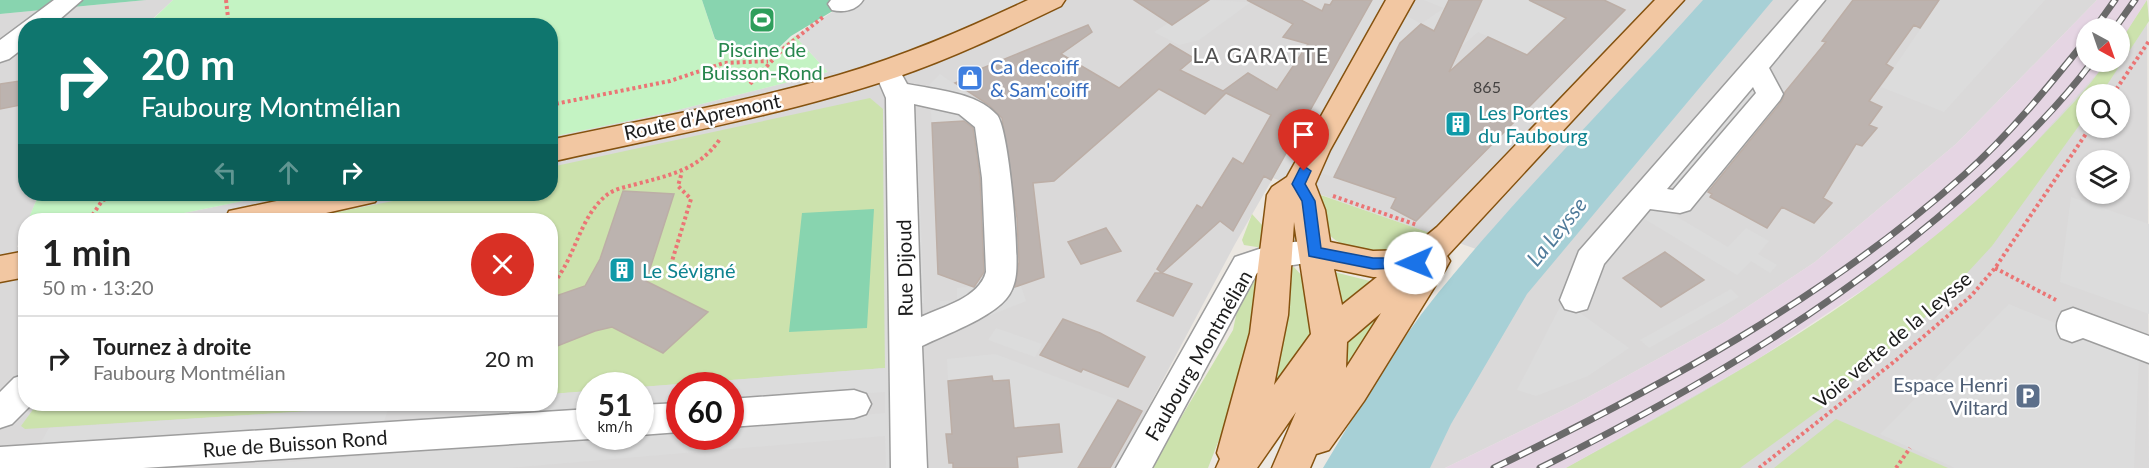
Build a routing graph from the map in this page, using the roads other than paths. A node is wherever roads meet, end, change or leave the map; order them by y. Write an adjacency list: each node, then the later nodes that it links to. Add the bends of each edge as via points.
1 (70, 0): 6 (street)
2 (1051, 0): 9 (main road, Route d'Apremont)
3 (1400, 0): 11 (main road, Faubourg Montmélian)
4 (1670, 0): 14 (main road)
5 (1814, 0): 20 (street, via 1755,66 1770,94 1680,202 1643,196 1590,259)
6 (46, 18)
7 (18, 39): 8 (street)
8 (0, 53)
9 (892, 81): 10 (main road, Route d'Apremont, via 741,108); 23 (street, Rue Dijoud, via 900,98); 23 (street, via 968,107 987,122 996,178 1001,272 997,290 986,300)
10 (558, 148)
11 (1299, 184): 15 (main road, via 1309,201); 16 (main road, Faubourg Montmélian, via 1283,195)
12 (331, 201): 13 (main road)
13 (274, 213)
14 (1449, 236): 17 (main road); 34 (main road, via 1352,390)
15 (1314, 252): 16 (street, Faubourg Montmélian); 17 (main road, Faubourg Montmélian, via 1373,264); 22 (main road)
16 (1274, 256): 32 (street, Faubourg Montmélian, via 1246,265); 33 (main road, Faubourg Montmélian, via 1266,345)
17 (1415, 263): 22 (main road)
18 (18, 266): 19 (main road)
19 (0, 269)
20 (1575, 300)
21 (2072, 329): 24 (street, via 2073,321)
22 (1329, 337): 33 (main road); 34 (main road, via 1320,400)
23 (906, 339): 31 (street, Rue Dijoud)
24 (2149, 350)
25 (18, 396): 28 (street)
26 (854, 404): 27 (street)
27 (744, 412)
28 (0, 414)
29 (576, 425): 30 (street, Rue de Buisson Rond)
30 (0, 462)
31 (909, 468)
32 (1134, 468)
33 (1233, 468)
34 (1292, 468)

